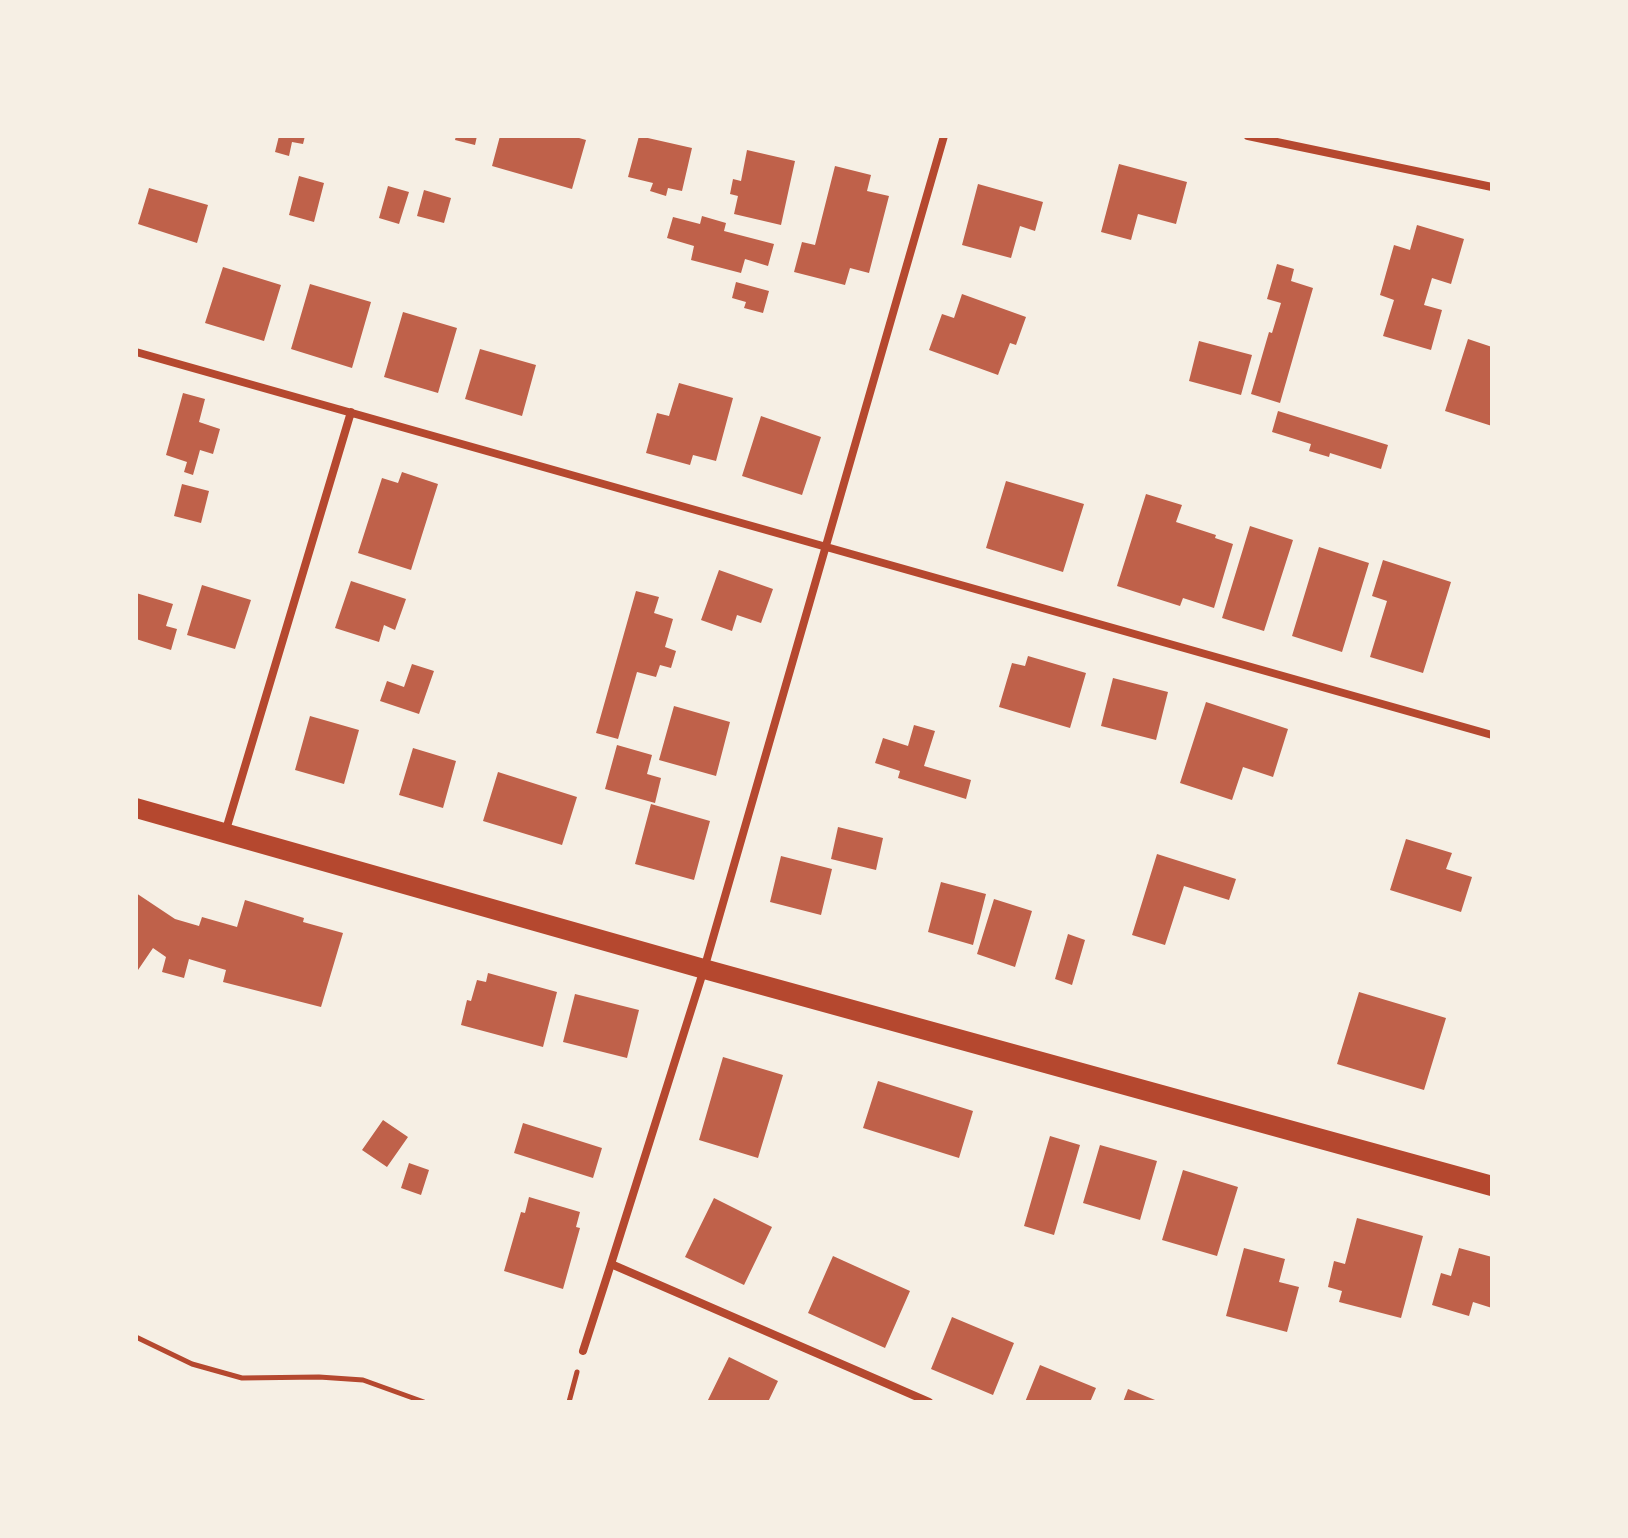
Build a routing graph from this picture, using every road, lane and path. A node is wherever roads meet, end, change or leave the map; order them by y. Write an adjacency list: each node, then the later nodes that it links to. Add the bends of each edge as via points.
1 (944, 136): 6 (street)
2 (1248, 136): 3 (street)
3 (1492, 187)
4 (136, 352): 5 (street)
5 (351, 412): 6 (street); 9 (street)
6 (826, 547): 7 (street); 10 (street)
7 (1492, 735)
8 (136, 808): 9 (main road)
9 (225, 833): 10 (main road)
10 (704, 969): 11 (main road); 12 (street)
11 (1492, 1186)
12 (611, 1264): 14 (street); 17 (street)
13 (136, 1337): 15 (path, via 192,1364 242,1378 363,1380)
14 (583, 1351): 16 (path)
15 (424, 1402)
16 (569, 1402)
17 (929, 1402)

